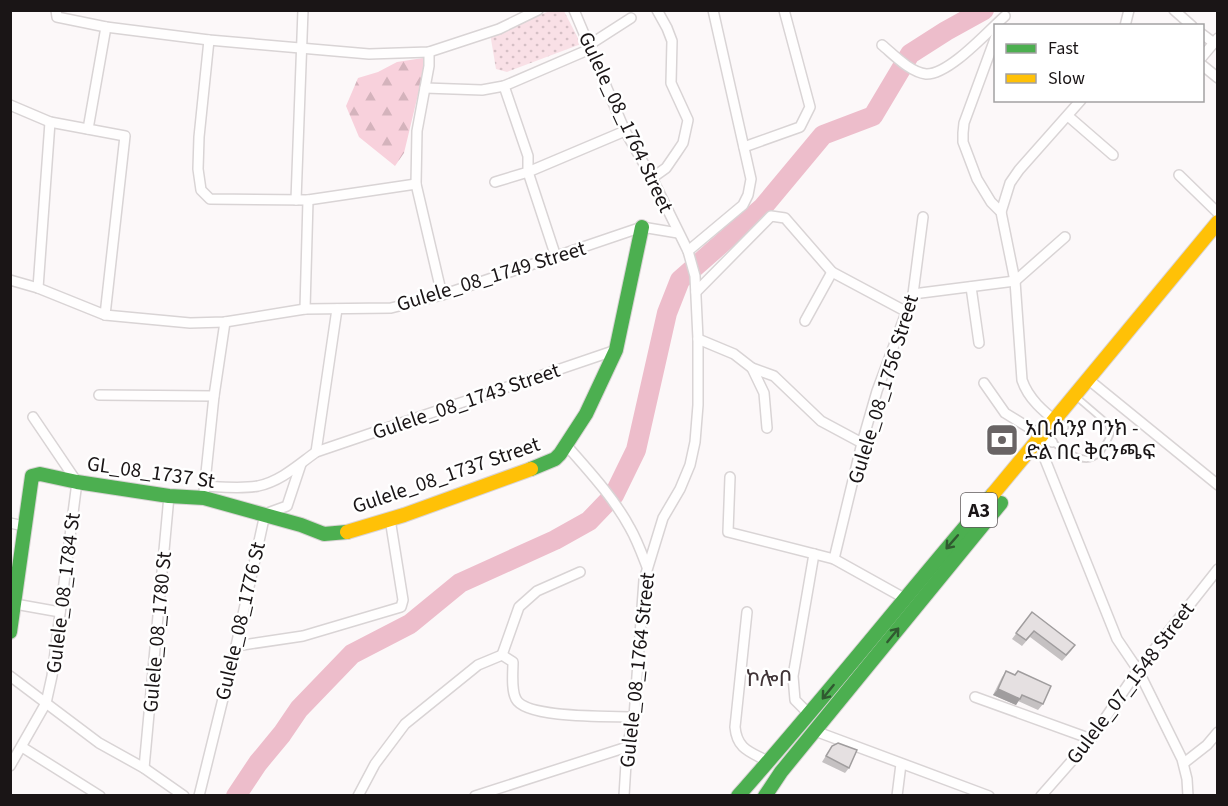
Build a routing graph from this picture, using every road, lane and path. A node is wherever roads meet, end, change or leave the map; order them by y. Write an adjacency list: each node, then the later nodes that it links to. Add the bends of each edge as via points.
1 (56, 10): 14 (street, via 57,17)
2 (303, 10): 20 (street)
3 (538, 10): 21 (street, via 500,29)
4 (574, 10): 19 (street, Gulele_08_1764 Street)
5 (657, 10): 37 (street, via 672,41 671,83 688,120 683,143 666,168)
6 (784, 10): 33 (street, via 810,107 800,127)
7 (1174, 10): 13 (street)
8 (716, 11): 33 (street)
9 (1006, 13): 11 (street)
10 (631, 18): 19 (street)
11 (994, 24)
12 (994, 24): 18 (street, via 936,73 913,69)
13 (1190, 24)
14 (106, 27): 15 (street); 31 (street)
15 (209, 40): 20 (street); 40 (street, via 199,137 201,190 210,199)
16 (994, 41): 42 (street, via 964,123 963,142 977,179)
17 (1216, 41): 22 (street)
18 (882, 45)
19 (589, 47): 25 (street); 32 (street, Gulele_08_1764 Street)
20 (301, 49): 21 (street, via 369,54); 40 (street)
21 (429, 52): 26 (street)
22 (1204, 56)
23 (1204, 65): 24 (street)
24 (1218, 78)
25 (504, 86): 26 (street, via 482,90); 35 (street, via 528,156)
26 (425, 88): 39 (street, via 417,131)
27 (1079, 102): 29 (street)
28 (10, 105): 30 (street)
29 (1068, 116): 34 (street); 42 (street, via 1019,170 1010,183)
30 (50, 122): 31 (street); 56 (street)
31 (88, 129): 63 (street, via 125,136)
32 (625, 131): 35 (street); 37 (street, Gulele_08_1764 Street)
33 (744, 147): 50 (street, via 751,179 743,205)
34 (1113, 155)
35 (528, 172): 38 (street); 51 (street)
36 (1179, 175): 43 (street)
37 (652, 178): 47 (street, Gulele_08_1764 Street)
38 (495, 182)
39 (416, 184): 41 (street); 59 (street)
40 (296, 200): 41 (street)
41 (308, 200): 60 (street)
42 (1001, 212): 54 (street)
43 (1218, 213)
44 (923, 217): 58 (street, Gulele_08_1756 Street)
45 (1218, 222): 71 (main road, A3)
46 (642, 227): 47 (street); 51 (street, Gulele_08_1749 Street); 68 (main road, Gulele_08_1737 Street)
47 (678, 233): 50 (street, Gulele_08_1764 Street)
48 (1065, 237): 54 (street)
49 (1218, 238): 71 (main road, A3)
50 (688, 251): 57 (street, Gulele_08_1764 Street)
51 (556, 257): 59 (street, Gulele_08_1749 Street)
52 (832, 272): 57 (street, via 785,218 771,216); 62 (street); 64 (street)
53 (10, 280): 56 (street, Gulele_08_1749 Street)
54 (1015, 281): 55 (street); 76 (street, via 1025,391)
55 (971, 287): 58 (street); 67 (street)
56 (38, 288): 63 (street, Gulele_08_1749 Street)
57 (696, 292): 66 (street, Gulele_08_1764 Street)
58 (913, 294): 62 (street, Gulele_08_1756 Street)
59 (442, 295): 61 (street, Gulele_08_1749 Street, via 391,308)
60 (305, 309): 61 (street, Gulele_08_1749 Street); 65 (street, Gulele_08_1749 Street)
61 (337, 309): 81 (street)
62 (905, 311): 78 (street, Gulele_08_1756 Street)
63 (105, 315): 65 (street, Gulele_08_1749 Street, via 190,323)
64 (805, 321)
65 (225, 322): 73 (street)
66 (698, 339): 69 (street, via 734,354); 93 (street, Gulele_08_1764 Street, via 697,424 690,465 663,518)
67 (979, 343)
68 (616, 350): 80 (main road, Gulele_08_1737 Street); 81 (street, Gulele_08_1743 Street)
69 (752, 368): 77 (street, via 764,393); 78 (street, via 774,376 820,421)
70 (984, 383): 79 (street, via 1005,413)
71 (1093, 383): 74 (main road, A3); 85 (street)
72 (99, 395): 73 (street)
73 (214, 396): 86 (street)
74 (1079, 400): 76 (main road, A3); 79 (lane, via 1108,424 1111,433 1098,454 1078,459)
75 (33, 417): 84 (street)
76 (1059, 424): 79 (main road, A3)
77 (767, 428)
78 (862, 443): 92 (street, Gulele_08_1756 Street)
79 (1043, 444): 96 (main road, A3, one-way to 96); 103 (street, via 1118,639); 109 (main road, A3, one-way to 79)
80 (567, 446): 89 (main road, Gulele_08_1737 Street, via 555,459 509,478); 93 (street, via 624,517)
81 (316, 452): 82 (street, Gulele_08_1743 Street)
82 (301, 464): 86 (street, Gulele_08_1743 Street, via 276,480 257,486); 88 (street, Gulele_08_1776 St, via 287,506)
83 (730, 477): 91 (street, via 728,532)
84 (77, 482): 87 (main road, GL_08_1737 St); 90 (main road, GL_08_1737 St, via 40,474 32,476); 98 (street, Gulele_08_1784 St)
85 (1218, 485)
86 (204, 492): 87 (main road, GL_08_1737 St); 88 (main road, GL_08_1737 St)
87 (169, 496): 118 (street, Gulele_08_1780 St)
88 (265, 514): 89 (main road, Gulele_08_1737 Street, via 324,534 341,534); 101 (street, Gulele_08_1776 St)
89 (390, 519): 101 (street, via 401,607 303,636)
90 (17, 524): 97 (main road)
91 (814, 554): 92 (street); 107 (street, via 793,676 795,700)
92 (834, 559): 96 (street)
93 (647, 567): 108 (street, Gulele_08_1764 Street)
94 (1218, 568): 103 (street, Gulele_07_1548 Street)
95 (580, 572): 102 (street, via 537,591 519,607)
96 (904, 598): 107 (main road, A3, one-way to 107)
97 (15, 604): 98 (street); 100 (main road)
98 (60, 612): 106 (street, Gulele_08_1784 St)
99 (747, 612): 114 (street, via 735,727 742,747)
100 (10, 632)
101 (236, 646): 123 (street, Gulele_08_1776 St)
102 (502, 655): 108 (street, via 513,662 516,699 526,707 569,716); 124 (street, via 478,665 405,724)
103 (1138, 670): 111 (street, Gulele_07_1548 Street); 115 (street)
104 (10, 676): 106 (street)
105 (975, 697): 111 (street)
106 (46, 703): 112 (street, Gulele_08_1784 St); 118 (street, via 99,743)
107 (810, 715): 114 (main road, A3)
108 (634, 717): 113 (street, Gulele_08_1764 Street)
109 (815, 730): 116 (street); 119 (main road, A3)
110 (1218, 732): 115 (street)
111 (1091, 739): 131 (street, Gulele_07_1548 Street)
112 (22, 747): 117 (street, Gulele_08_1784 St); 121 (street)
113 (627, 747): 125 (street); 126 (street, Gulele_08_1764 Street)
114 (768, 762): 119 (street); 127 (main road, A3)
115 (1184, 763): 132 (street)
116 (902, 764): 120 (street); 129 (street)
117 (10, 766)
118 (144, 768): 122 (street)
119 (781, 772): 128 (main road, A3)
120 (975, 794): 130 (street)
121 (100, 795)
122 (184, 795)
123 (199, 795)
124 (358, 795)
125 (475, 795)
126 (624, 795)
127 (738, 795)
128 (765, 795)
129 (897, 795)
130 (989, 795)
131 (1041, 795)
132 (1188, 795)

